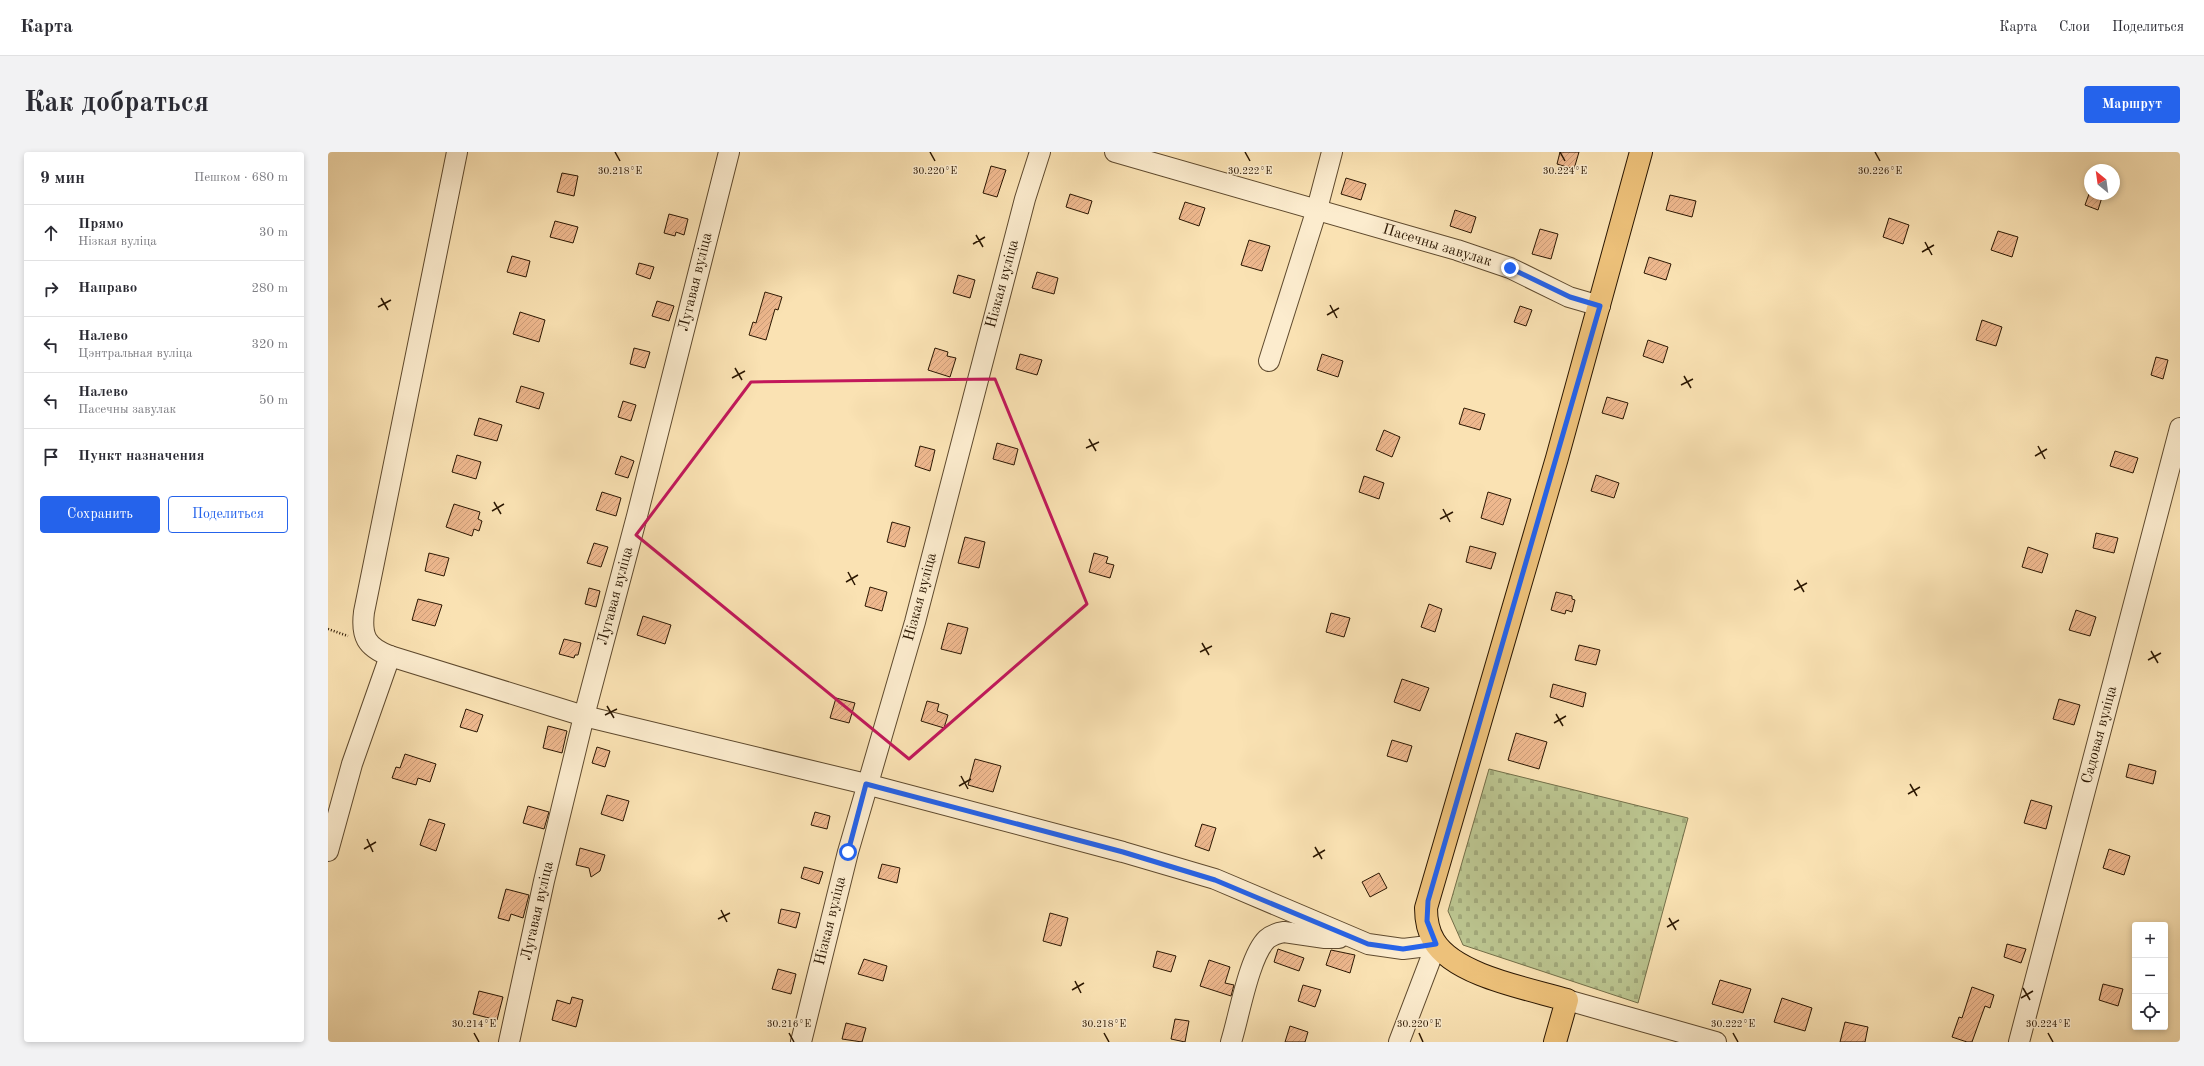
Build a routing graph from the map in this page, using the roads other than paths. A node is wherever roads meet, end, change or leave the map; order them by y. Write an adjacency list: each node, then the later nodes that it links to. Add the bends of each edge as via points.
1 (457, 152): 11 (street, via 364,612 363,627 366,638 374,648)
2 (729, 152): 12 (street, Лугавая вуліца)
3 (1040, 152): 13 (street, Нізкая вуліца, via 1025,199 914,622)
4 (1115, 152): 7 (street, Пасечны завулак)
5 (1332, 152): 7 (street)
6 (1641, 152): 8 (main road)
7 (1317, 209): 8 (street, Пасечны завулак, via 1510,268 1570,297); 9 (street)
8 (1600, 306): 16 (main road, via 1428,901 1427,921)
9 (1269, 361)
10 (2180, 428): 24 (street, Садовая вуліца)
11 (390, 656): 12 (street); 14 (street, via 352,764)
12 (584, 716): 13 (street); 18 (street, Лугавая вуліца)
13 (866, 784): 15 (street, via 1123,852 1215,880); 19 (street, Нізкая вуліца)
14 (328, 851)
15 (1351, 938): 16 (street, via 1392,948 1415,948); 20 (street, via 1325,938 1284,932 1267,939 1257,955)
16 (1436, 944): 17 (main road, via 1450,957 1473,970); 21 (street)
17 (1567, 1000): 22 (main road); 23 (street)
18 (509, 1042)
19 (801, 1042)
20 (1231, 1042)
21 (1399, 1042)
22 (1555, 1042)
23 (1716, 1042)
24 (2019, 1042)

